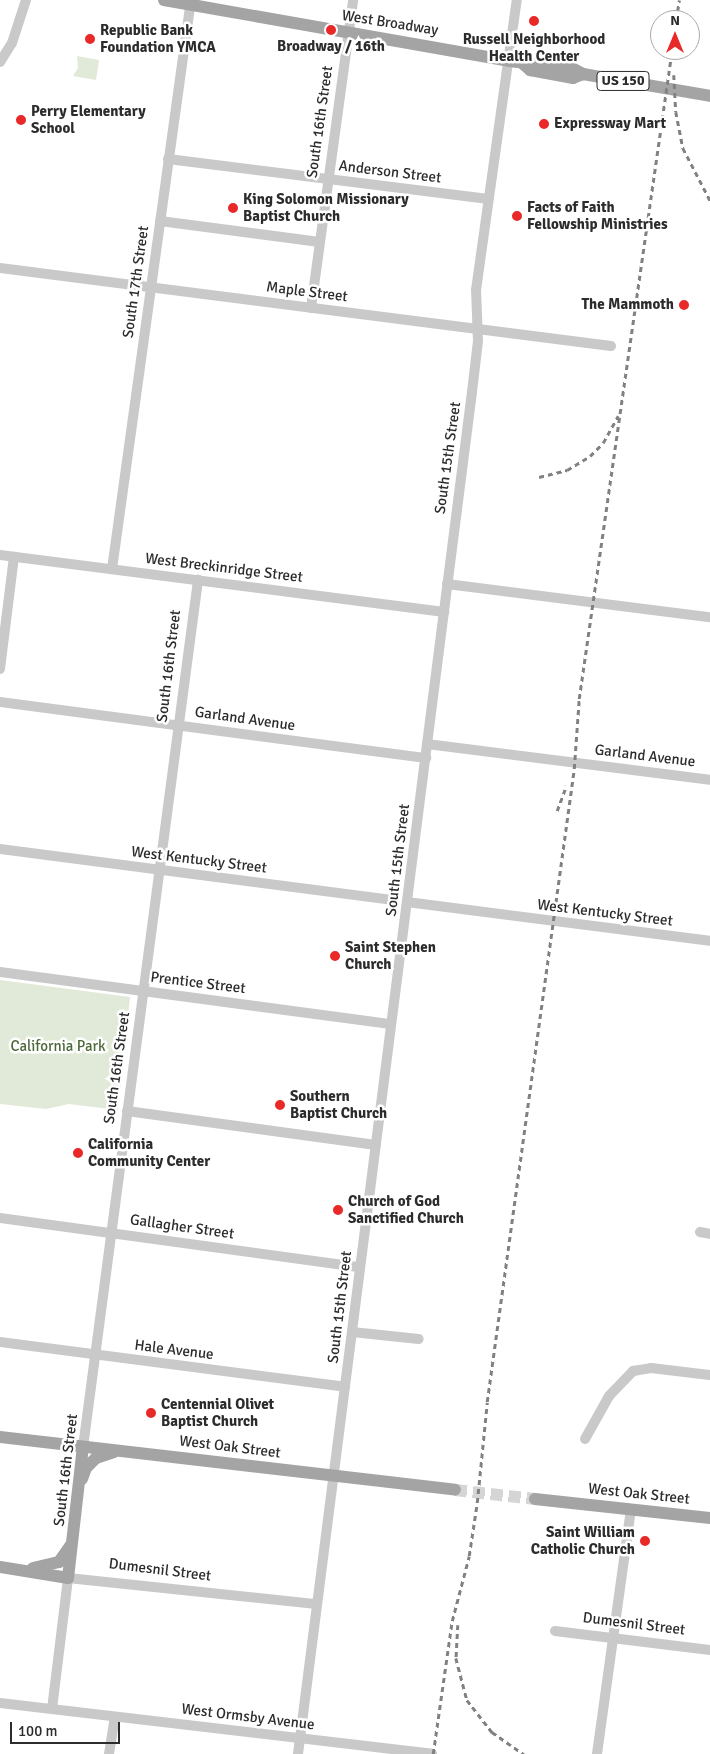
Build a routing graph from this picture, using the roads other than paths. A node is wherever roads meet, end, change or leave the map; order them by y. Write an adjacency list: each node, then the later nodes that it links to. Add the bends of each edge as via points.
1 (26, 0): 8 (street, via 12,42)
2 (164, 0): 5 (main road, West Broadway / US 150)
3 (354, 0): 6 (street, South 16th Street)
4 (516, 0): 7 (street, South 15th Street)
5 (191, 2): 6 (main road, West Broadway / US 150); 10 (street, South 17th Street)
6 (349, 32): 7 (main road, West Broadway / US 150); 11 (street, South 16th Street)
7 (509, 61): 9 (main road, West Broadway / US 150, via 522,63 530,70 573,78 583,74); 12 (street, South 15th Street)
8 (0, 62)
9 (710, 96)
10 (168, 159): 11 (street, Anderson Street); 13 (street, South 17th Street)
11 (328, 179): 12 (street, Anderson Street); 14 (street, South 16th Street)
12 (489, 200): 18 (street, South 15th Street, via 476,290)
13 (160, 221): 14 (street); 16 (street, South 17th Street)
14 (320, 242): 17 (street, South 16th Street)
15 (0, 268): 16 (street, Maple Street)
16 (151, 288): 17 (street, Maple Street); 22 (street, South 17th Street)
17 (311, 308): 18 (street, Maple Street)
18 (478, 329): 19 (street, Maple Street); 24 (street, South 15th Street)
19 (611, 346)
20 (0, 555): 21 (street, West Breckinridge Street)
21 (14, 556): 22 (street, West Breckinridge Street); 27 (street)
22 (112, 569): 23 (street, West Breckinridge Street)
23 (198, 580): 25 (street, West Breckinridge Street); 29 (street, South 16th Street)
24 (447, 584): 25 (street, South 15th Street); 26 (street)
25 (444, 612): 30 (street, South 15th Street)
26 (710, 617)
27 (0, 669)
28 (0, 702): 29 (street, Garland Avenue)
29 (178, 725): 31 (street, Garland Avenue); 34 (street, South 16th Street)
30 (428, 744): 31 (street, South 15th Street); 32 (street, Garland Avenue)
31 (426, 758): 36 (street, South 15th Street)
32 (710, 780)
33 (0, 849): 34 (street, West Kentucky Street)
34 (160, 870): 35 (street, West Kentucky Street); 39 (street, South 16th Street)
35 (394, 900)
36 (407, 902): 37 (street, West Kentucky Street); 40 (street, South 15th Street)
37 (710, 941)
38 (0, 972): 39 (street, Prentice Street)
39 (144, 991): 40 (street, Prentice Street); 41 (street, South 16th Street)
40 (392, 1024): 42 (street, South 15th Street)
41 (127, 1111): 42 (street); 44 (street, South 16th Street)
42 (376, 1145): 45 (street, South 15th Street)
43 (0, 1218): 44 (street, Gallagher Street)
44 (111, 1232): 45 (street, Gallagher Street); 49 (street, South 16th Street)
45 (360, 1267): 46 (street, South 15th Street)
46 (352, 1332): 47 (street); 51 (street, South 15th Street)
47 (419, 1339)
48 (0, 1342): 49 (street, Hale Avenue)
49 (98, 1355): 51 (street, Hale Avenue); 54 (street, South 16th Street)
50 (710, 1375): 53 (street, via 641,1368 625,1377 609,1396)
51 (345, 1388): 56 (street, South 15th Street)
52 (0, 1437): 54 (main road, West Oak Street)
53 (585, 1439)
54 (83, 1447): 55 (main road, West Oak Street); 57 (main road, South 16th Street)
55 (119, 1451): 56 (main road, West Oak Street); 57 (main road, via 96,1458 86,1468)
56 (332, 1476): 58 (main road, West Oak Street); 66 (street, South 15th Street)
57 (80, 1483): 62 (main road, South 16th Street)
58 (455, 1490)
59 (535, 1499): 60 (main road, West Oak Street)
60 (631, 1510): 61 (main road, West Oak Street); 68 (street)
61 (710, 1518)
62 (74, 1538): 64 (main road, via 63,1557 52,1566); 65 (main road, South 16th Street)
63 (0, 1567): 64 (main road, Dumesnil Street)
64 (18, 1569): 65 (main road, Dumesnil Street)
65 (68, 1578): 66 (street, Dumesnil Street); 71 (street, South 16th Street)
66 (317, 1604): 73 (street, South 15th Street)
67 (555, 1631): 68 (street, Dumesnil Street)
68 (613, 1638): 69 (street, Dumesnil Street); 77 (street)
69 (710, 1650)
70 (0, 1703): 71 (street, West Ormsby Avenue)
71 (52, 1709): 72 (street, West Ormsby Avenue)
72 (115, 1716): 73 (street, West Ormsby Avenue); 74 (street)
73 (300, 1738): 75 (street, South 15th Street); 76 (street, West Ormsby Avenue)
74 (109, 1754)
75 (298, 1754)
76 (432, 1754)
77 (597, 1754)

